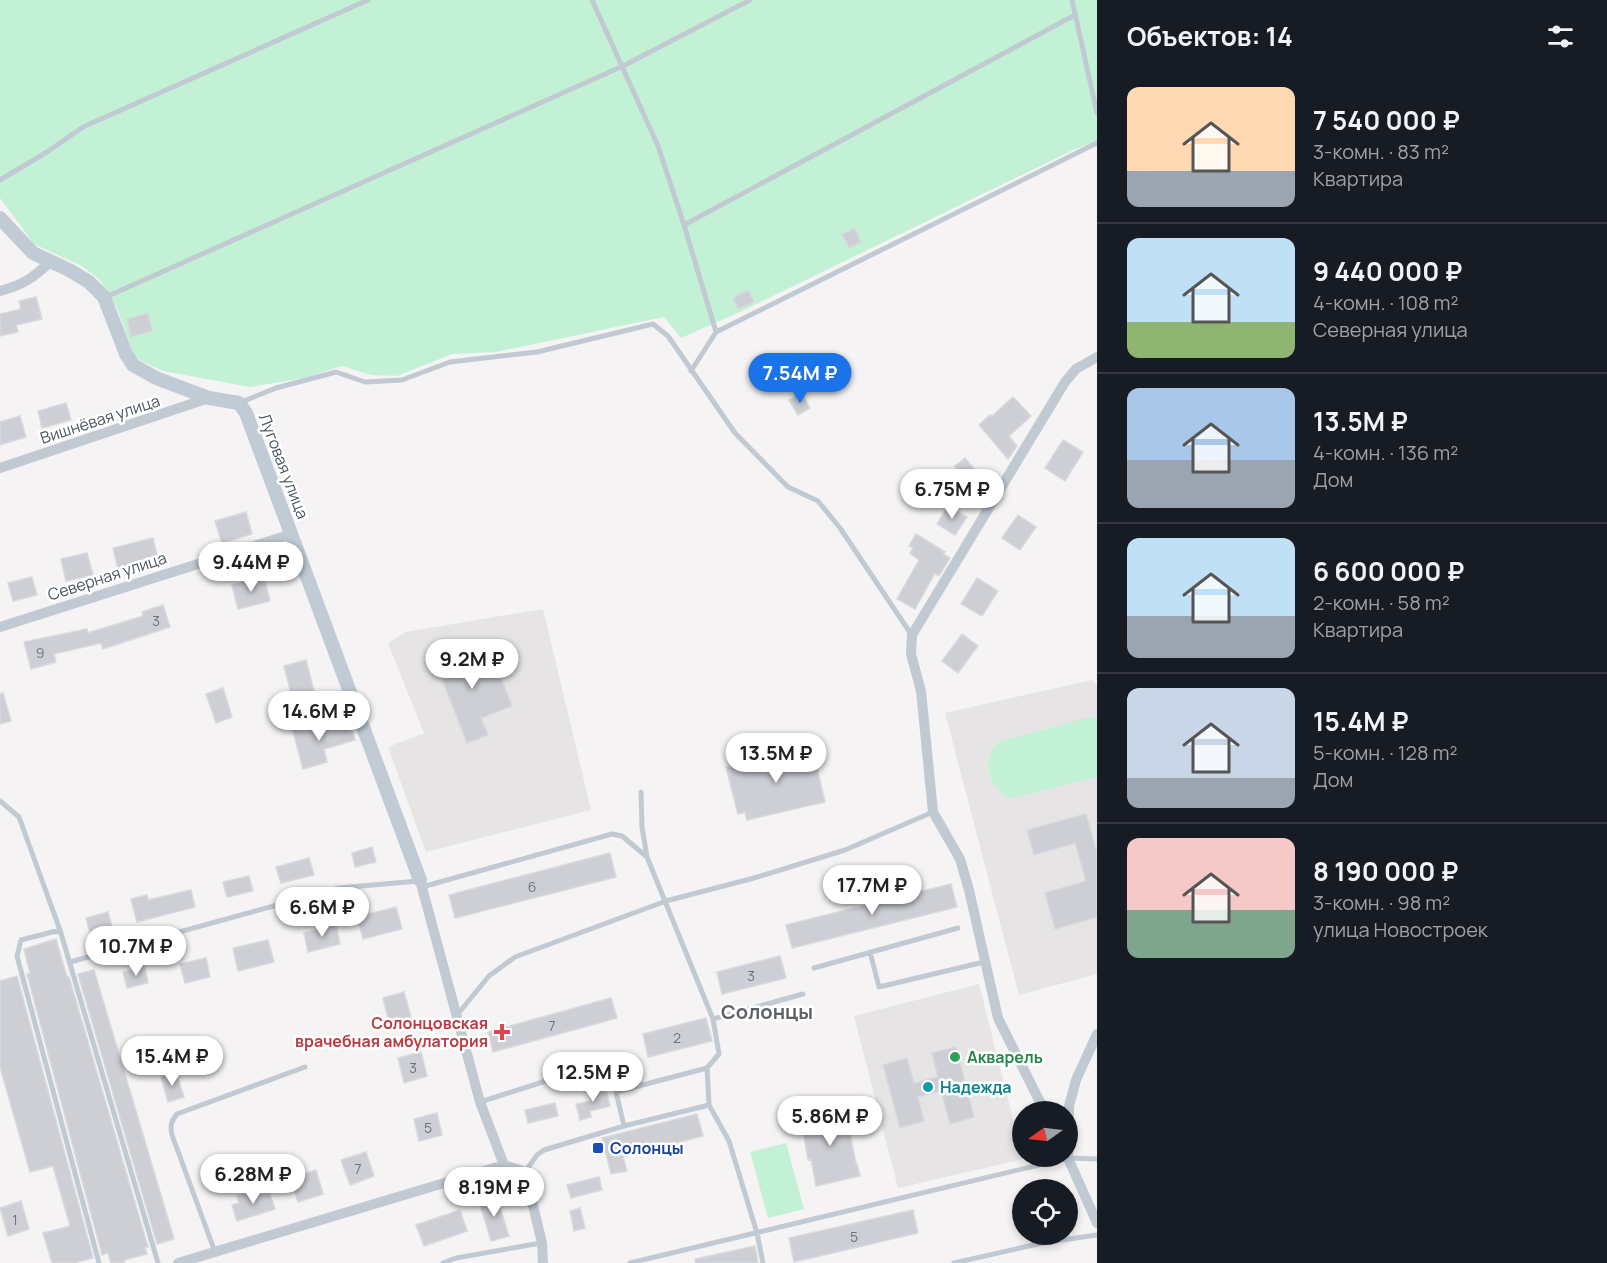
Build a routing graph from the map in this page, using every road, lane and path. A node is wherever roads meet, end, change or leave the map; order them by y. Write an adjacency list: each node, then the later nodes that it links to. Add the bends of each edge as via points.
1 (368, 0): 9 (lane, via 83,127)
2 (592, 0): 6 (lane)
3 (750, 0): 6 (lane)
4 (1072, 0): 5 (lane)
5 (1075, 15): 7 (lane); 11 (lane)
6 (623, 66): 11 (lane, via 658,146); 14 (lane)
7 (1097, 113)
8 (1097, 143): 15 (lane)
9 (0, 180)
10 (0, 218): 12 (street, Луговая улица, via 33,253)
11 (684, 225): 15 (lane)
12 (50, 262): 13 (street, via 29,281); 14 (street, Луговая улица, via 89,282)
13 (0, 291)
14 (104, 297): 18 (street, Луговая улица, via 133,365)
15 (716, 332): 17 (lane)
16 (1097, 357): 23 (street, via 1076,369 1065,382)
17 (691, 371): 19 (lane, via 668,336 653,324 537,352 450,362 402,380 366,382 336,372); 23 (lane, via 735,434 788,487 818,501)
18 (209, 398): 19 (street, Луговая улица); 20 (street, Вишнёвая улица)
19 (238, 403): 21 (street, Луговая улица, via 246,413)
20 (0, 468)
21 (292, 534): 22 (street, Северная улица); 28 (street, Луговая улица)
22 (0, 627)
23 (912, 635): 26 (street, via 911,654 921,691)
24 (641, 792): 27 (lane)
25 (0, 801): 31 (lane, via 19,817)
26 (933, 812): 29 (lane, via 844,850); 34 (street, via 960,859)
27 (647, 857): 28 (lane, via 622,836 612,834); 29 (lane)
28 (421, 884): 33 (lane, via 339,888); 37 (street)
29 (666, 901): 37 (lane, via 515,957 489,976); 38 (lane)
30 (958, 928): 32 (lane)
31 (60, 930): 33 (lane); 59 (lane, via 21,940 17,956)
32 (870, 952): 34 (lane, via 879,987); 35 (lane)
33 (70, 962): 60 (lane)
34 (984, 962): 43 (street, via 998,1018)
35 (814, 968)
36 (803, 994): 38 (lane)
37 (456, 1017): 45 (street)
38 (713, 1019): 41 (lane, via 719,1054)
39 (1097, 1034): 44 (street)
40 (305, 1067): 58 (lane, via 172,1119 172,1135)
41 (707, 1068): 46 (lane); 47 (lane, via 616,1092)
42 (577, 1071): 45 (lane)
43 (1040, 1101)
44 (1070, 1101)
45 (480, 1102): 50 (street)
46 (709, 1105): 47 (lane); 55 (lane, via 729,1141)
47 (624, 1126): 53 (lane, via 544,1150)
48 (1078, 1158): 49 (lane)
49 (1097, 1159)
50 (504, 1165): 53 (street); 58 (street)
51 (1027, 1167): 55 (lane)
52 (1072, 1167): 54 (street)
53 (525, 1172): 57 (street)
54 (1097, 1222)
55 (757, 1233): 64 (lane); 65 (lane)
56 (1097, 1234): 66 (lane)
57 (542, 1243): 62 (lane); 63 (street)
58 (214, 1252): 61 (street)
59 (99, 1263)
60 (158, 1263)
61 (178, 1263)
62 (443, 1263)
63 (543, 1263)
64 (630, 1263)
65 (763, 1263)
66 (954, 1263)

